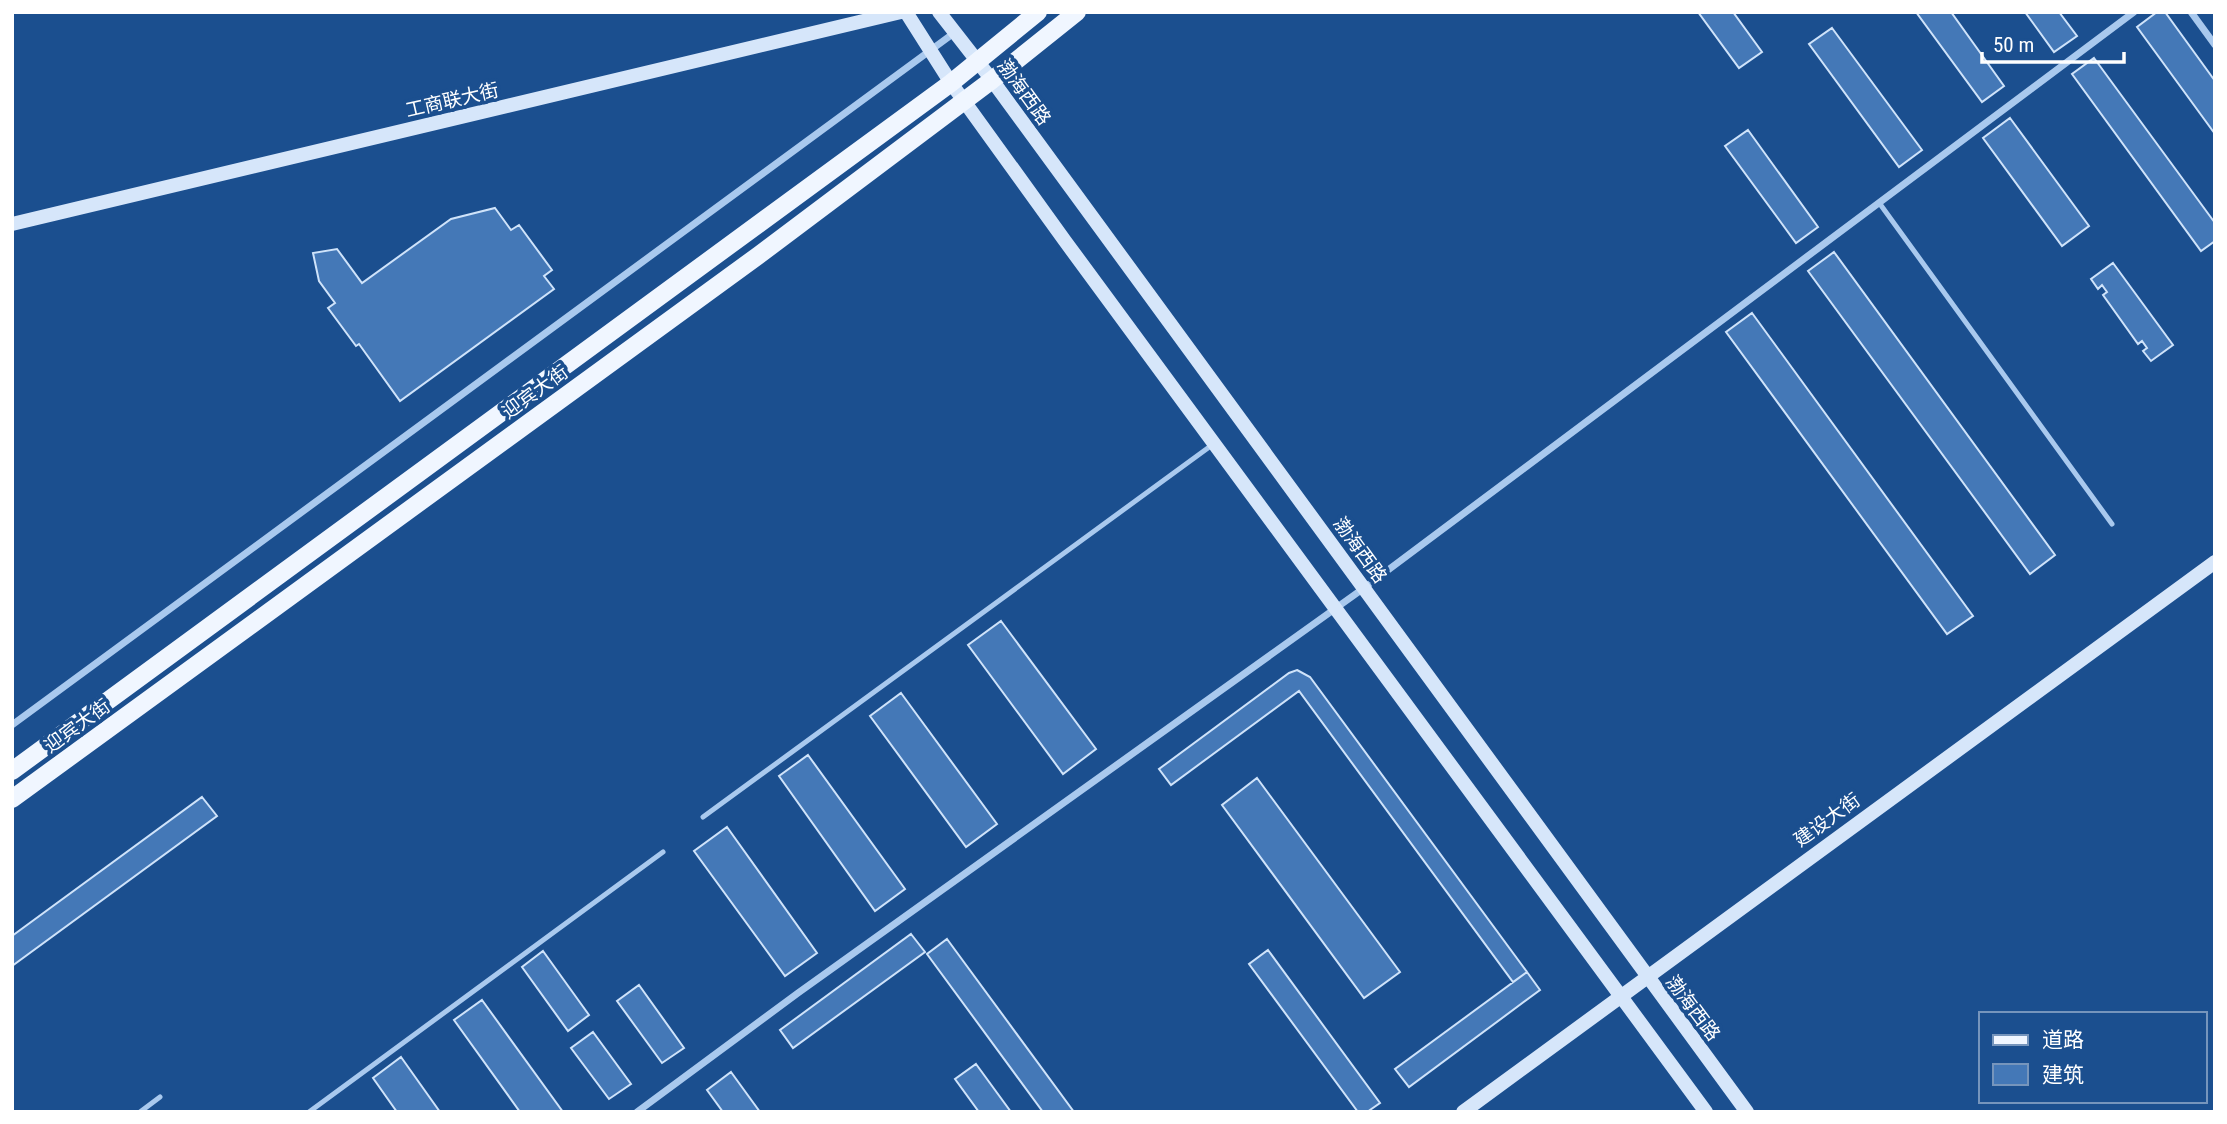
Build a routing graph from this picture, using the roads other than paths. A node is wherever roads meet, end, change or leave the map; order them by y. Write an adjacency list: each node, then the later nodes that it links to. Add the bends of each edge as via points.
1 (903, 12): 9 (main road); 15 (main road, 工商联大街)
2 (939, 12): 7 (main road, 渤海西路)
3 (1038, 12): 10 (main road, 迎宾大街)
4 (1077, 12): 11 (main road, 迎宾大街)
5 (2134, 12): 14 (street)
6 (2191, 12): 8 (street)
7 (954, 33): 9 (street); 10 (main road, 渤海西路)
8 (2215, 46)
9 (930, 50): 12 (main road); 21 (street)
10 (978, 61): 11 (main road, 渤海西路); 12 (main road, 迎宾大街)
11 (992, 80): 13 (main road, 迎宾大街); 19 (main road, 渤海西路)
12 (951, 83): 13 (main road); 22 (main road, 迎宾大街)
13 (964, 101): 16 (main road); 23 (main road, 迎宾大街)
14 (1880, 204): 17 (lane); 19 (street)
15 (12, 225)
16 (1215, 443): 20 (main road); 24 (lane)
17 (2112, 524)
18 (2215, 562): 26 (main road, 建设大街)
19 (1364, 588): 20 (street); 26 (main road, 渤海西路)
20 (1335, 608): 27 (main road); 31 (street)
21 (12, 725)
22 (12, 771)
23 (12, 799)
24 (703, 817)
25 (663, 852): 30 (lane)
26 (1646, 976): 27 (main road, 建设大街); 34 (main road, 渤海西路)
27 (1621, 996): 32 (main road, 建设大街); 33 (main road)
28 (160, 1097): 29 (lane)
29 (139, 1112)
30 (309, 1112)
31 (637, 1112)
32 (1463, 1112)
33 (1706, 1112)
34 (1747, 1112)

